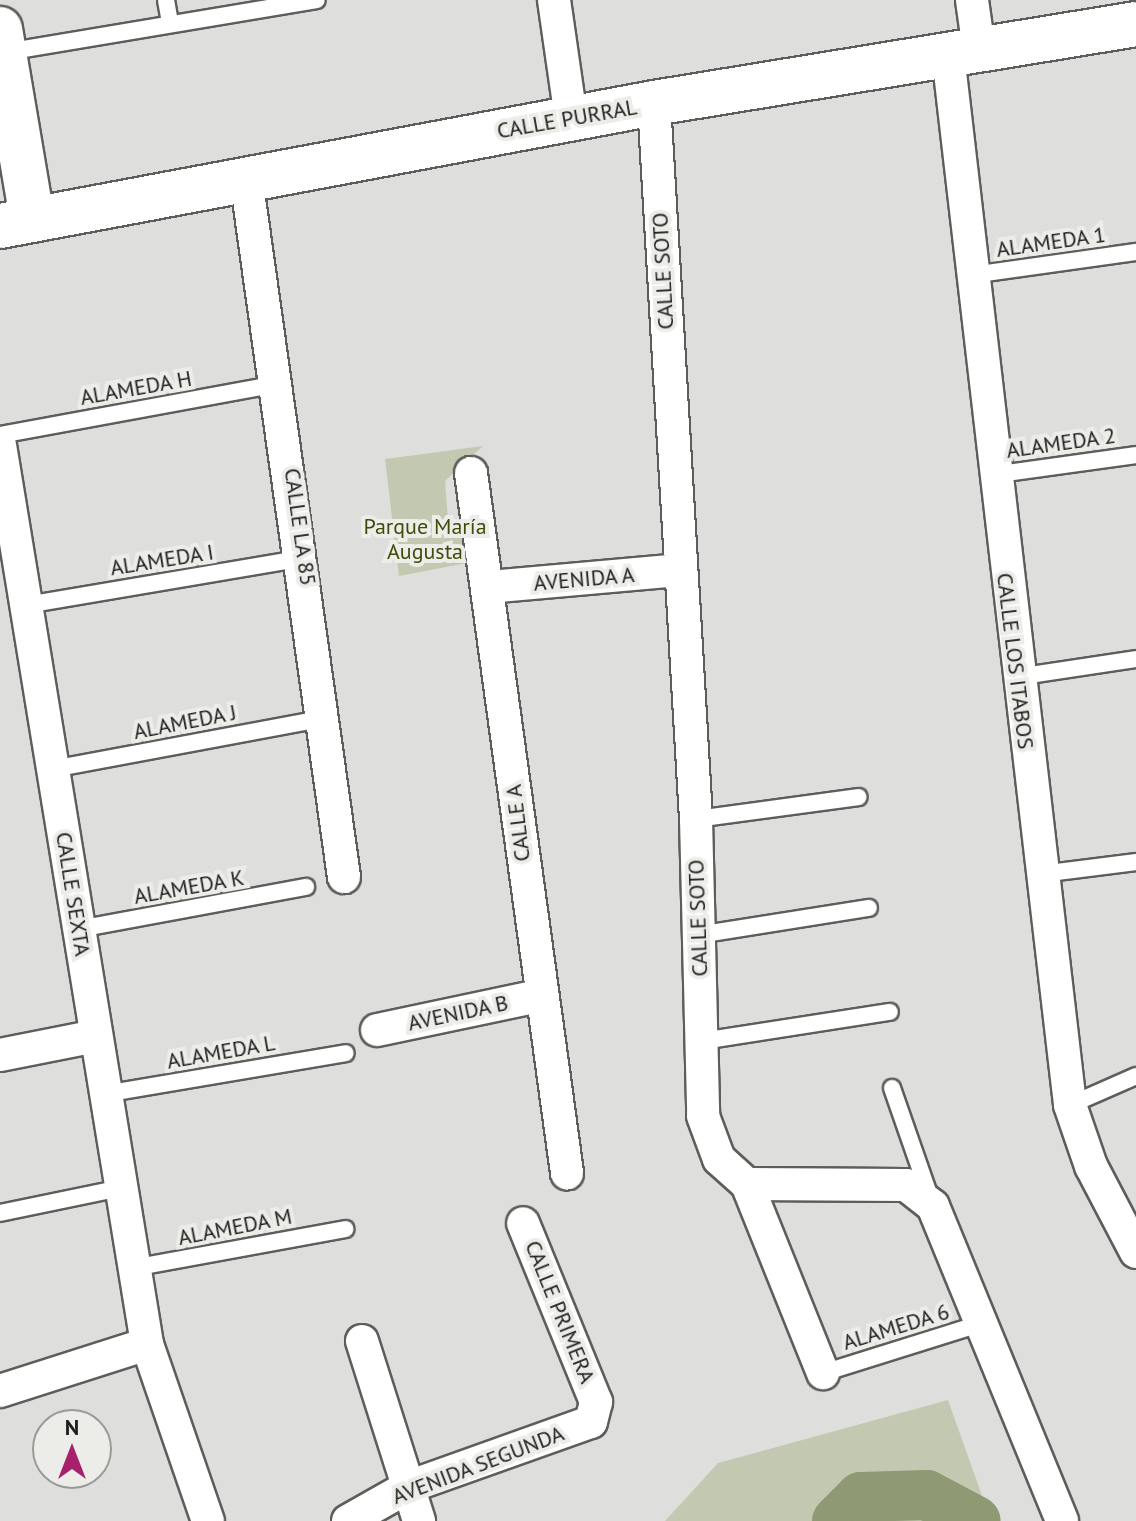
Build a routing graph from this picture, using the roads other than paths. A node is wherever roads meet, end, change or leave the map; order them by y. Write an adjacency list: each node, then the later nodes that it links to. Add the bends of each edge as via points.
1 (166, 0): 5 (lane)
2 (317, 0): 5 (lane)
3 (554, 0): 10 (street)
4 (972, 0): 8 (street, CALLE LOS ITABOS)
5 (170, 23): 7 (lane)
6 (1136, 24): 8 (street, CALLE PURRAL)
7 (1, 45): 12 (street)
8 (963, 52): 9 (street, CALLE PURRAL); 14 (street, CALLE LOS ITABOS)
9 (654, 103): 10 (street, CALLE PURRAL); 22 (street, CALLE SOTO)
10 (571, 118): 11 (street, CALLE PURRAL)
11 (246, 178): 12 (street, CALLE PURRAL); 15 (street, CALLE LA 85)
12 (16, 223)
13 (1136, 252): 14 (lane, ALAMEDA 1)
14 (972, 275): 20 (street, CALLE LOS ITABOS)
15 (279, 384): 16 (lane, ALAMEDA H); 21 (street, CALLE LA 85)
16 (0, 435)
17 (0, 445): 24 (street, CALLE SEXTA)
18 (1136, 455): 20 (lane, ALAMEDA 2)
19 (471, 473): 23 (street, CALLE A)
20 (992, 475): 26 (street, CALLE LOS ITABOS)
21 (305, 558): 24 (lane, ALAMEDA I); 27 (street, CALLE LA 85)
22 (679, 570): 23 (street, AVENIDA A); 30 (street, CALLE SOTO)
23 (489, 587): 38 (street, CALLE A)
24 (26, 605): 28 (street, CALLE SEXTA)
25 (1136, 659): 26 (lane)
26 (1017, 677): 32 (street, CALLE LOS ITABOS)
27 (325, 718): 28 (lane, ALAMEDA J); 33 (street, CALLE LA 85)
28 (53, 769): 36 (street, CALLE SEXTA)
29 (859, 797): 30 (lane)
30 (696, 819): 37 (street, CALLE SOTO)
31 (1136, 862): 32 (lane)
32 (1041, 874): 48 (street, CALLE LOS ITABOS)
33 (344, 877)
34 (306, 887): 36 (lane, ALAMEDA K)
35 (869, 908): 37 (lane)
36 (79, 929): 41 (street, CALLE SEXTA)
37 (698, 935): 42 (street, CALLE SOTO)
38 (539, 996): 40 (street, AVENIDA B); 49 (street, CALLE A)
39 (890, 1012): 42 (lane)
40 (377, 1030)
41 (96, 1036): 44 (street); 47 (street, CALLE SEXTA)
42 (702, 1041): 50 (street, CALLE SOTO, via 703,1116 719,1159)
43 (346, 1053): 47 (lane, ALAMEDA L)
44 (0, 1055)
45 (1136, 1076): 48 (lane)
46 (892, 1088): 52 (lane)
47 (104, 1094): 51 (street, CALLE SEXTA)
48 (1070, 1105): 56 (street, CALLE LOS ITABOS, via 1091,1166)
49 (567, 1173)
50 (747, 1184): 52 (street, via 906,1185); 61 (street)
51 (121, 1188): 53 (lane); 57 (street, CALLE SEXTA)
52 (933, 1206): 58 (street)
53 (0, 1213)
54 (523, 1223): 63 (street, CALLE PRIMERA)
55 (345, 1229): 57 (lane, ALAMEDA M)
56 (1136, 1252)
57 (133, 1268): 60 (street, CALLE SEXTA)
58 (983, 1323): 61 (lane, ALAMEDA 6); 68 (street)
59 (362, 1341): 64 (street)
60 (147, 1344): 62 (street); 65 (street, CALLE SEXTA)
61 (823, 1373)
62 (0, 1391)
63 (596, 1402): 64 (street, AVENIDA SEGUNDA, via 591,1422)
64 (408, 1487): 66 (street, AVENIDA SEGUNDA); 67 (street)
65 (208, 1521)
66 (348, 1521)
67 (419, 1521)
68 (1062, 1521)

